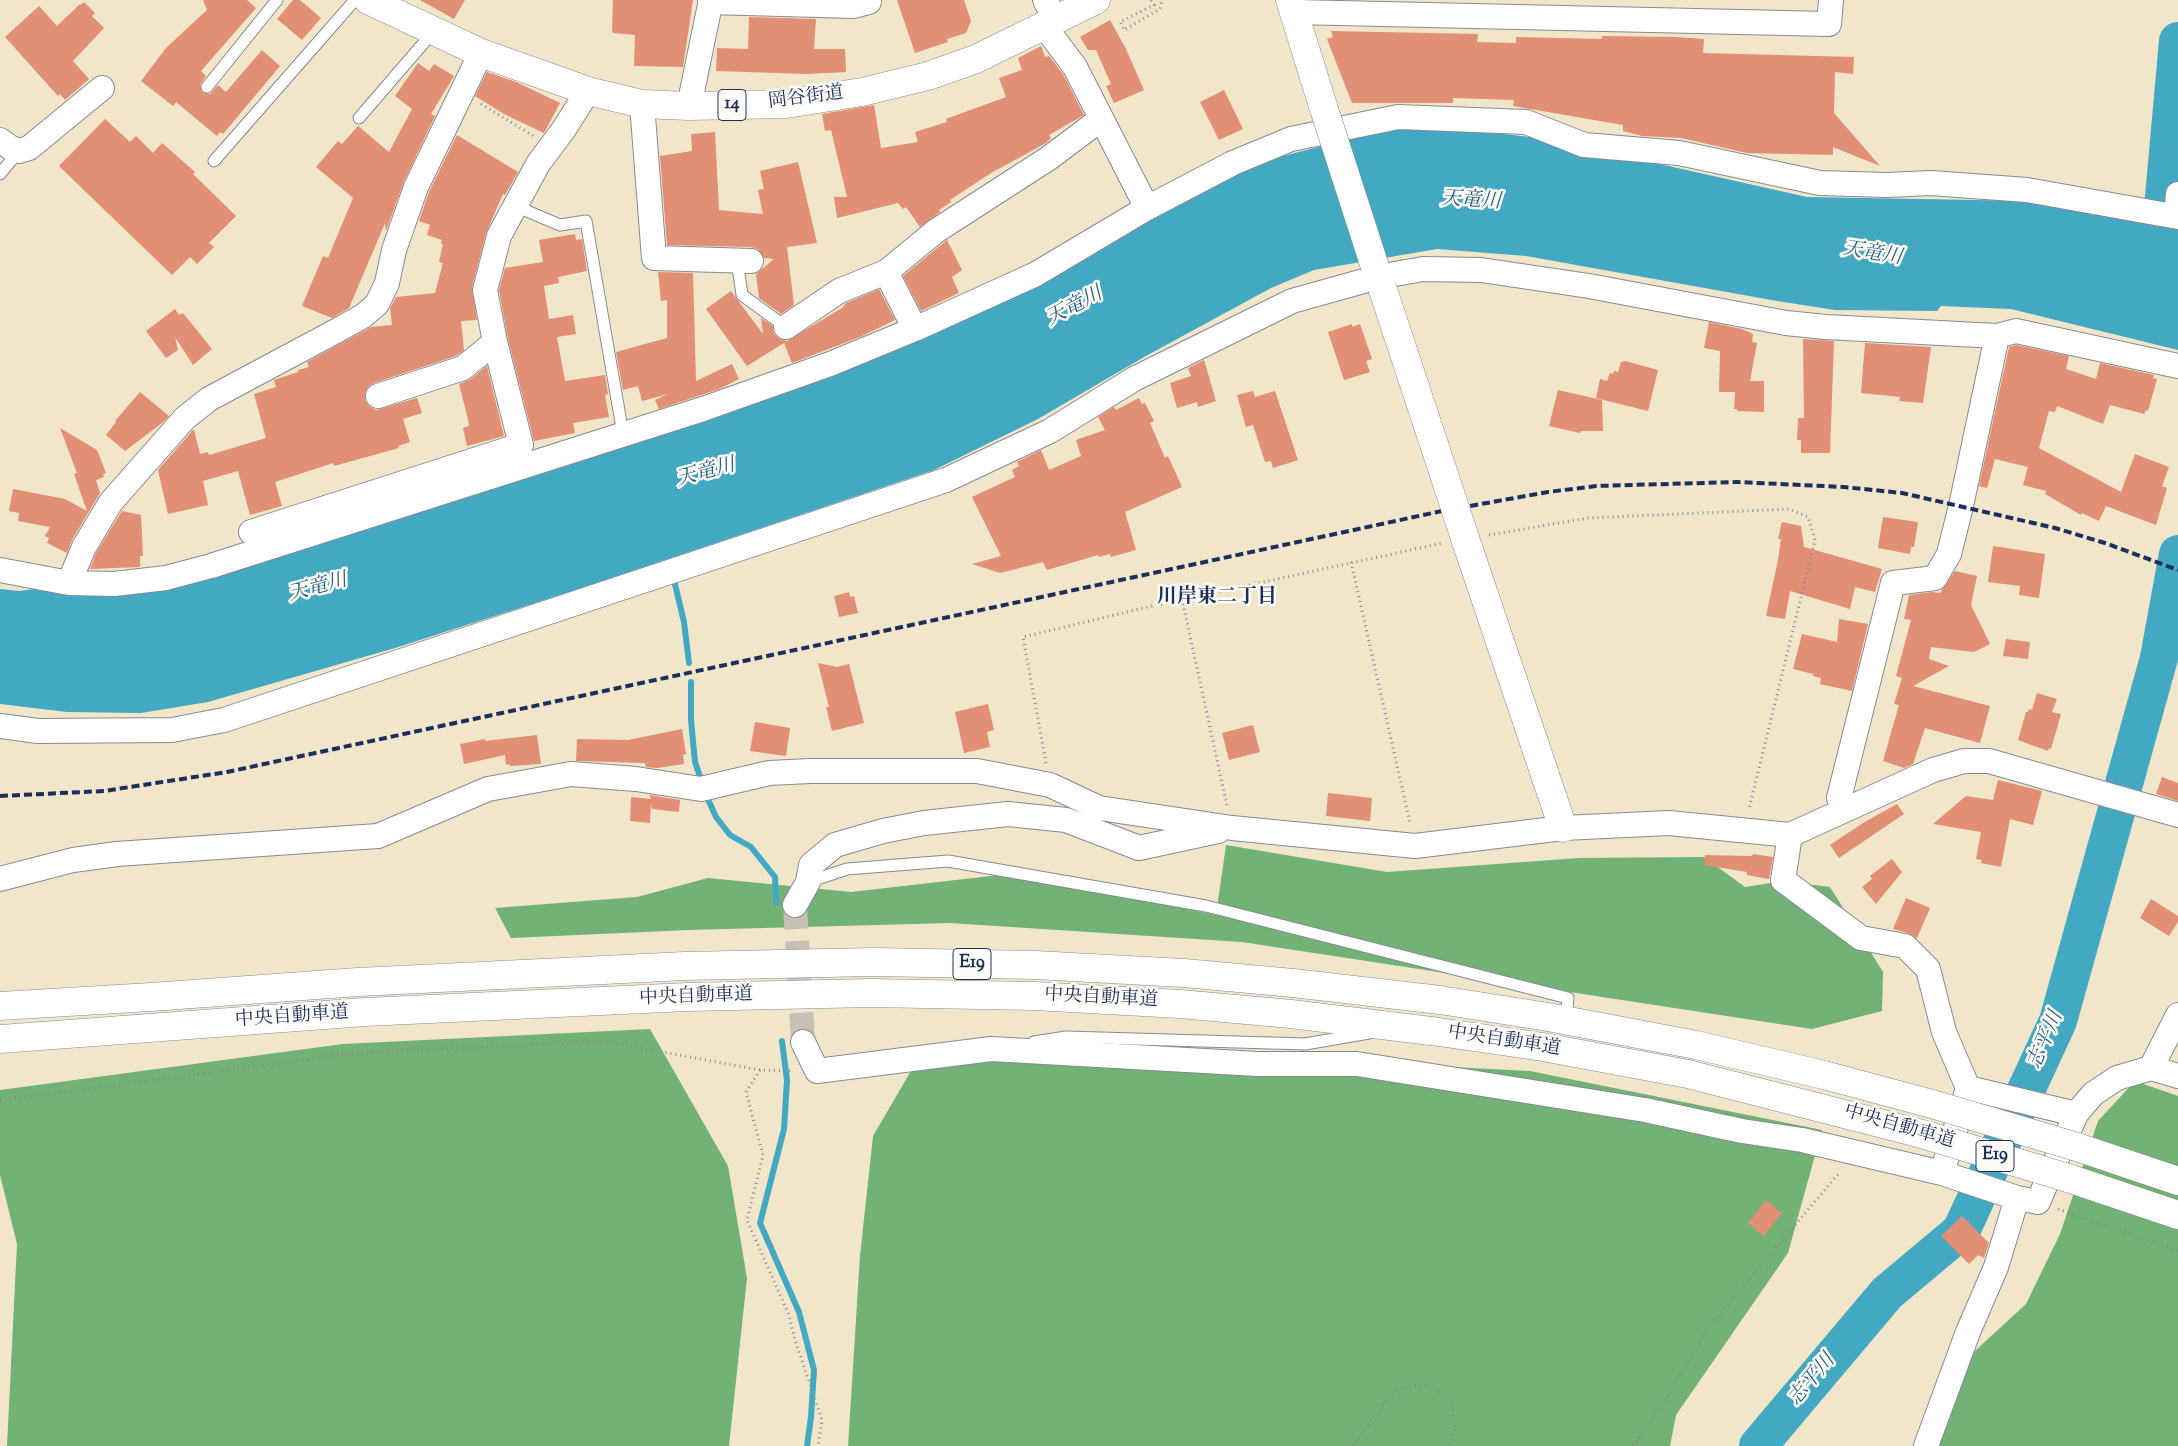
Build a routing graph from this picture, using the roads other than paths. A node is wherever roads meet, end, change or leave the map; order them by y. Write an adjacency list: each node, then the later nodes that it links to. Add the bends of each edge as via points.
1 (276, 0): 12 (lane)
2 (355, 0): 20 (lane)
3 (368, 0): 10 (main road, 岡谷街道 / 14)
4 (870, 0): 7 (street, via 854,6)
5 (1096, 0): 9 (main road, 岡谷街道 / 14)
6 (1831, 0): 8 (street, via 1829,24)
7 (711, 1): 16 (street)
8 (1292, 6): 27 (main road, bridge)
9 (1054, 13): 16 (main road, 岡谷街道 / 14, via 976,59 928,76 862,92 786,104); 18 (street, via 1074,68)
10 (434, 31): 11 (main road, 岡谷街道 / 14); 17 (lane)
11 (481, 52): 14 (main road, 岡谷街道 / 14); 37 (street, via 416,187 394,250 387,283 377,304 338,330 209,398 185,418 111,502 84,547)
12 (207, 87)
13 (102, 88): 19 (street, via 29,148)
14 (588, 91): 15 (main road, 岡谷街道 / 14); 22 (street, via 538,164)
15 (642, 104): 16 (main road, 岡谷街道 / 14); 25 (street, via 654,258)
16 (689, 106)
17 (359, 118)
18 (1101, 119): 23 (street); 26 (street, via 1049,158 936,230)
19 (9, 145): 21 (lane)
20 (214, 161)
21 (0, 174)
22 (515, 206): 31 (street, via 499,236 485,290); 34 (lane, via 560,225 586,221)
23 (1147, 208): 24 (street, via 1232,163 1291,139 1398,117 1526,122 1584,145 1679,153 1820,183 1931,183 2027,190); 29 (street, via 1036,274)
24 (2177, 209)
25 (744, 260): 28 (lane, via 742,295)
26 (886, 272): 28 (street, via 839,291); 29 (street)
27 (1378, 277): 30 (street, via 1423,269 1481,270 1786,323); 38 (street, via 1292,301 1134,379 1050,431 946,480 224,720 172,730 38,730); 42 (main road, bridge)
28 (786, 327)
29 (915, 329): 34 (street, via 830,364)
30 (1997, 336): 32 (street, via 2016,331); 39 (street, via 1949,554 1935,578 1893,583 1839,798)
31 (495, 342): 33 (street, via 463,368); 35 (street, via 521,445)
32 (2178, 366)
33 (378, 396)
34 (623, 434): 37 (street, via 211,566 166,578 114,584)
35 (250, 532)
36 (0, 570): 37 (street)
37 (69, 583)
38 (0, 726)
39 (1844, 809): 40 (street, via 1933,770 1964,761 1990,761); 43 (street)
40 (2178, 815)
41 (1232, 828): 42 (street, via 1416,846); 44 (street, via 1099,808 1050,786 977,771 810,771 769,774 701,789 571,774 488,789 378,836 117,854 72,860); 45 (street, via 1139,848 1066,820 1008,814 924,823 835,845 811,865)
42 (1562, 828): 43 (street, via 1669,823)
43 (1790, 835): 56 (street, via 1783,880 1861,938 1905,946 1928,969 1944,1032)
44 (0, 879)
45 (808, 882): 46 (street); 49 (lane, via 847,868 948,861 1206,906 1568,998)
46 (795, 905)
47 (0, 1006): 49 (main road, 中央自動車道 / E19, via 398,980 685,966 874,962 1035,965 1184,973 1440,1000)
48 (2178, 1015): 54 (street)
49 (1566, 1020): 59 (main road, 中央自動車道 / E19, bridge, via 1696,1045 1824,1075 2077,1147)
50 (1403, 1028): 51 (main road, 中央自動車道 / E19, via 1180,1004 1034,996 871,994 687,997 365,1012); 53 (lane, via 1305,1044 1066,1037); 61 (main road, 中央自動車道 / E19, bridge, via 1543,1047 1688,1074 1922,1134 2068,1178)
51 (0, 1040)
52 (803, 1042): 53 (street, via 817,1071)
53 (991, 1049): 58 (street, via 1258,1064 1357,1064 1645,1110 1742,1132 1802,1140)
54 (2151, 1068): 55 (street); 57 (street, via 2117,1078 2093,1094)
55 (2178, 1076)
56 (1968, 1088): 57 (street); 58 (street)
57 (2076, 1114): 60 (street)
58 (1942, 1173): 60 (street)
59 (2178, 1182)
60 (2028, 1200): 62 (street, via 1968,1332)
61 (2178, 1216)
62 (1926, 1446)

